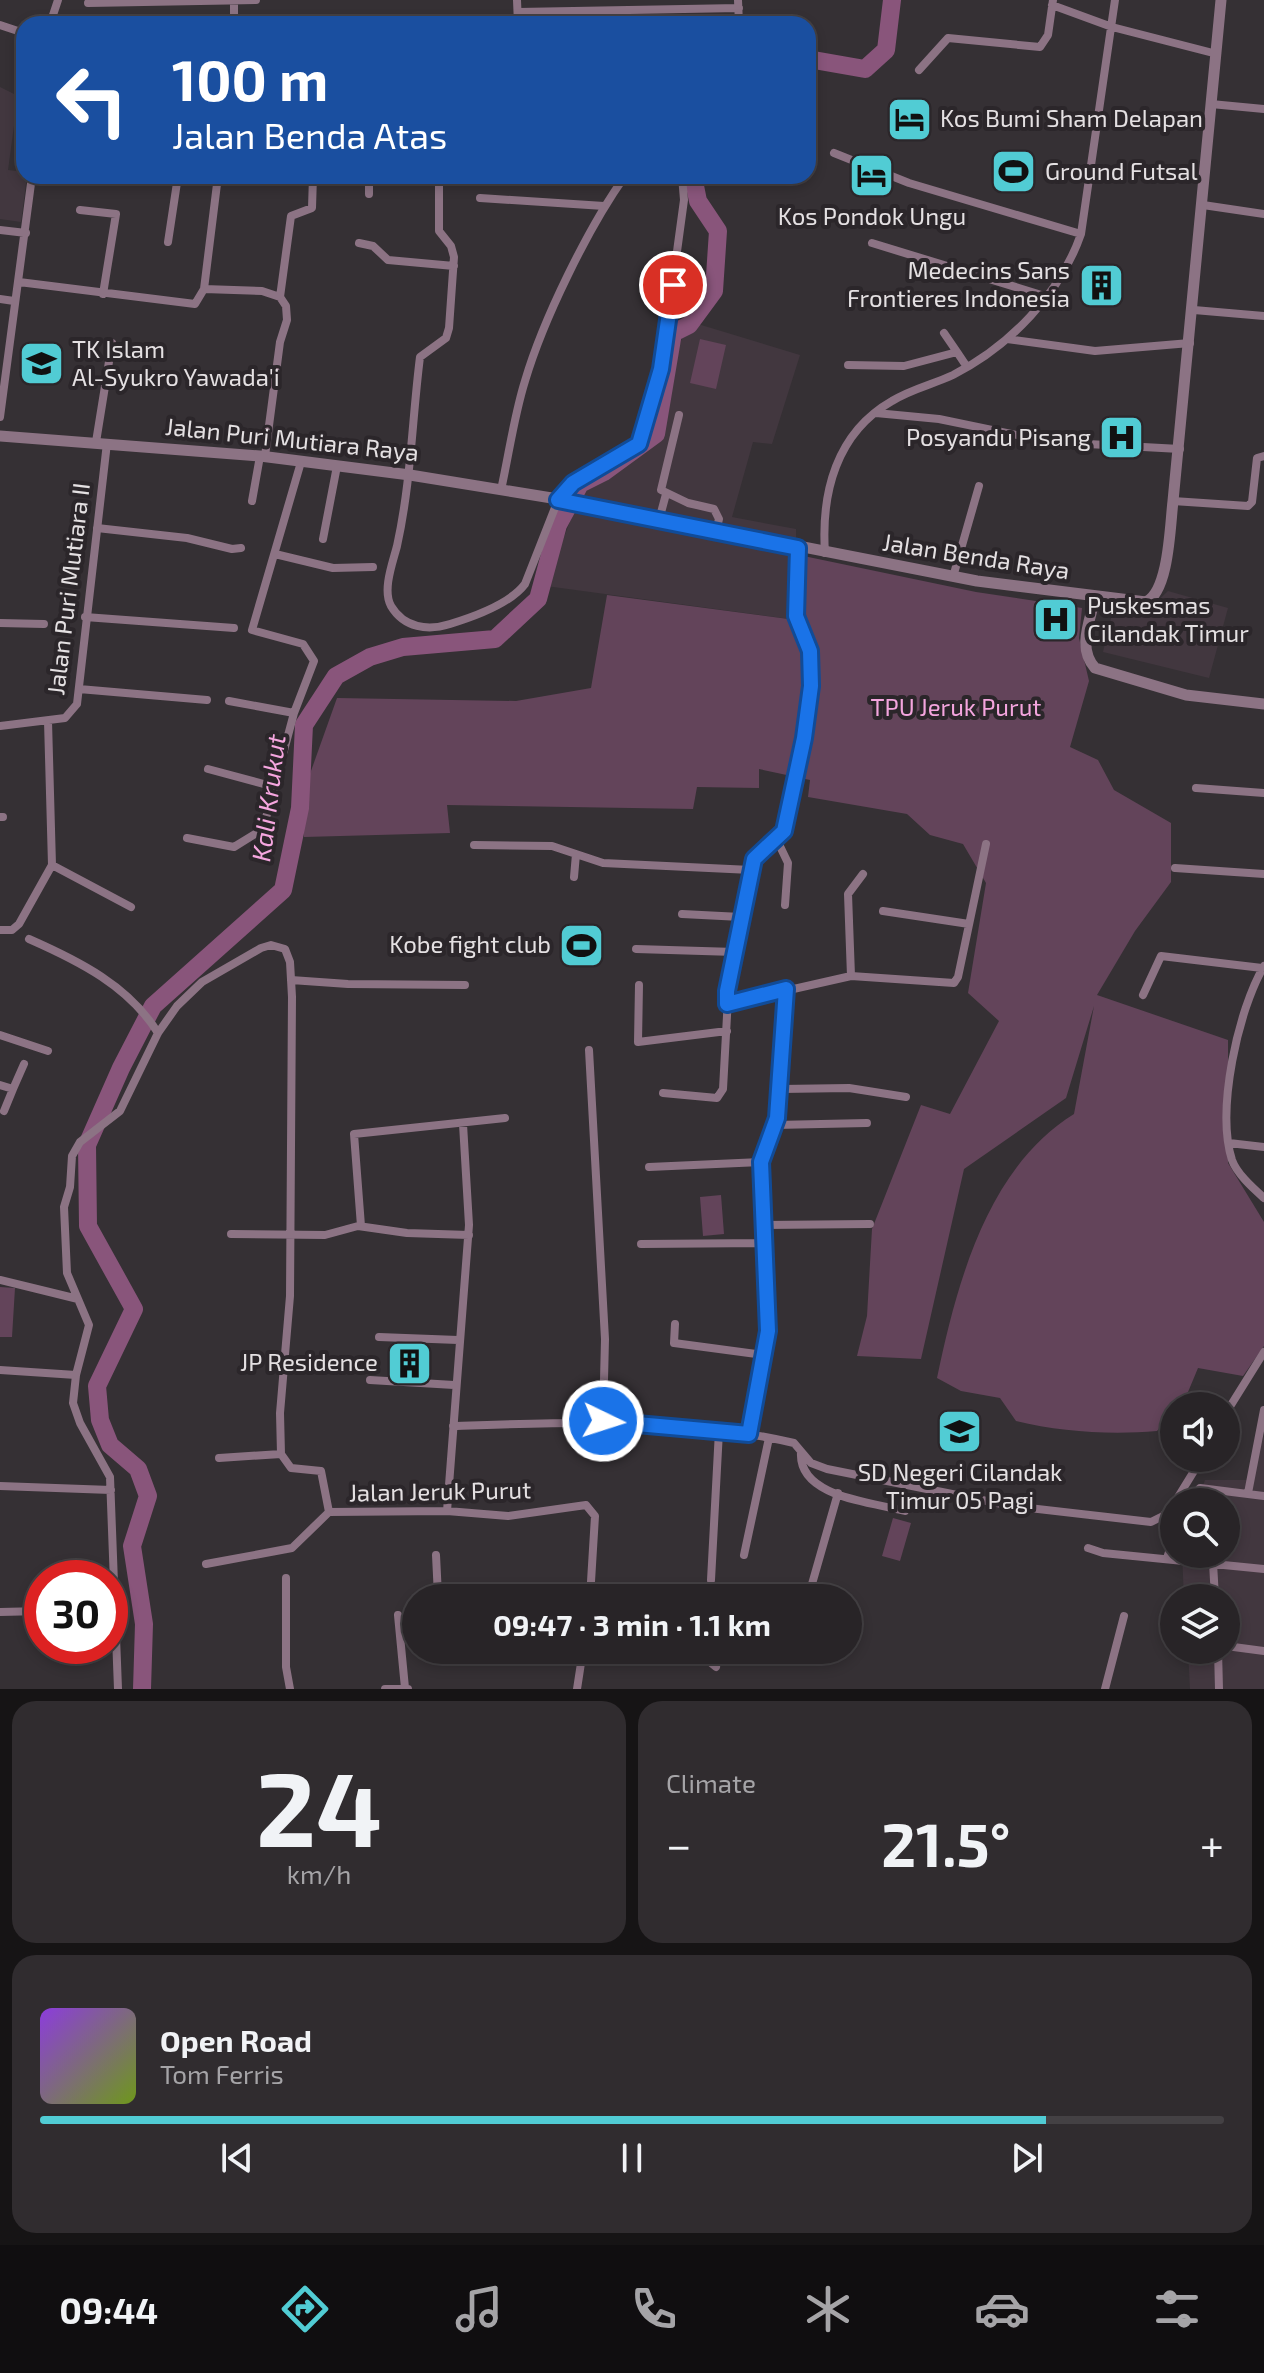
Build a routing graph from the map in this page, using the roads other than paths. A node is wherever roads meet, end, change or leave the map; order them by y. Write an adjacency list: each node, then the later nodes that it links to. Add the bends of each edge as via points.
1 (256, 0): 6 (street)
2 (517, 0): 10 (street)
3 (1115, 0): 12 (street)
4 (1221, 0): 13 (street, Jalan Benda Raya)
5 (183, 1): 6 (street); 8 (street)
6 (234, 1)
7 (1052, 2): 12 (street); 14 (street, via 1047,37 1035,48 946,39)
8 (88, 3)
9 (739, 4): 10 (street)
10 (518, 12): 11 (street)
11 (518, 16)
12 (1112, 27): 13 (street); 34 (street)
13 (1217, 54): 15 (street, Jalan Benda Raya)
14 (919, 70)
15 (1211, 104): 16 (street); 28 (street, Jalan Benda Raya)
16 (1264, 109)
17 (834, 153): 34 (street, via 909,183)
18 (31, 184): 33 (street)
19 (177, 184): 35 (street)
20 (217, 184): 40 (street)
21 (313, 184): 42 (street, via 312,208 291,216)
22 (369, 184): 26 (street)
23 (439, 184): 38 (street, via 439,231 453,250)
24 (619, 184): 29 (street)
25 (683, 184): 69 (street, via 661,369 641,440 632,451 573,483)
26 (369, 194)
27 (480, 198): 29 (street)
28 (1203, 205): 31 (street); 46 (street, Jalan Benda Raya)
29 (604, 206): 67 (street, via 525,380)
30 (80, 210): 41 (street, via 116,214)
31 (1264, 214)
32 (0, 230): 33 (street)
33 (26, 233): 39 (street)
34 (1081, 234): 43 (street)
35 (168, 242)
36 (359, 243): 38 (street, via 373,246 388,260)
37 (872, 243): 43 (street)
38 (454, 266): 65 (street, via 448,333 420,357)
39 (19, 282): 41 (street); 45 (street)
40 (204, 289): 41 (street, via 200,301 190,305); 42 (street, via 262,291)
41 (103, 294)
42 (280, 297): 61 (street, via 287,320)
43 (1048, 297): 49 (street)
44 (0, 299): 45 (street)
45 (14, 301): 57 (street)
46 (1194, 310): 47 (street); 51 (street, Jalan Benda Raya)
47 (1264, 316)
48 (944, 333): 52 (street)
49 (1007, 339): 51 (street, via 1095,351); 54 (street)
50 (112, 343): 59 (street, Jalan Puri Mutiara II)
51 (1190, 343): 60 (street, Jalan Benda Raya)
52 (957, 352): 53 (street, via 904,366); 54 (street)
53 (848, 365)
54 (967, 367): 55 (street)
55 (875, 413): 60 (street, via 939,419 1051,442); 79 (street, via 843,450 829,483)
56 (679, 415): 68 (street, via 661,486)
57 (0, 417)
58 (0, 436): 59 (street, Jalan Puri Mutiara Raya)
59 (101, 443): 61 (street, Jalan Puri Mutiara Raya); 74 (street, Jalan Puri Mutiara II)
60 (1180, 449): 71 (street, Jalan Benda Raya)
61 (263, 456): 63 (street, Jalan Puri Mutiara Raya); 70 (street)
62 (1264, 456): 71 (street, via 1256,461 1248,506)
63 (301, 462): 64 (street, Jalan Puri Mutiara Raya); 80 (street)
64 (337, 466): 65 (street, Jalan Puri Mutiara Raya); 76 (street)
65 (410, 475): 67 (street, Jalan Puri Mutiara Raya); 69 (street, via 390,600 412,625 438,628 515,594 525,584)
66 (979, 486): 82 (street)
67 (501, 490): 69 (street, Jalan Puri Mutiara Raya)
68 (666, 494): 73 (street); 75 (street, via 714,509 719,519)
69 (561, 500): 72 (street, Jalan Puri Mutiara Raya)
70 (252, 501)
71 (1173, 501): 83 (street, Jalan Benda Raya, via 1156,595 1142,602)
72 (577, 503): 73 (street, Jalan Benda Raya)
73 (659, 520): 75 (street, Jalan Benda Raya)
74 (97, 528): 77 (street); 84 (street, Jalan Puri Mutiara II)
75 (716, 531): 78 (street, Jalan Benda Raya)
76 (323, 539)
77 (241, 548)
78 (798, 548): 79 (street, Jalan Benda Raya); 100 (street, via 796,616 810,651 811,686 787,819)
79 (825, 553): 82 (street, Jalan Benda Raya)
80 (275, 554): 81 (street, via 333,568); 92 (street, via 252,630 303,644 313,656)
81 (373, 567)
82 (953, 577): 83 (street, Jalan Benda Raya)
83 (1095, 598): 91 (street, via 1085,641 1095,668 1186,695)
84 (85, 617): 87 (street); 88 (street, Jalan Puri Mutiara II)
85 (0, 623): 86 (street)
86 (44, 624)
87 (234, 628)
88 (79, 689): 89 (street); 93 (street, Jalan Puri Mutiara II, via 72,714)
89 (207, 700)
90 (229, 701): 92 (street)
91 (1264, 704)
92 (294, 713): 96 (street)
93 (48, 721): 94 (street, Jalan Puri Mutiara II); 104 (street)
94 (0, 726)
95 (208, 769): 96 (street)
96 (275, 787): 99 (street, via 259,834 234,847)
97 (1196, 788): 98 (street)
98 (1264, 793)
99 (187, 838)
100 (777, 840): 106 (street, via 756,854); 110 (street, via 788,863)
101 (986, 844): 115 (street)
102 (474, 845): 103 (street, via 552,846)
103 (576, 854): 106 (street, via 603,863); 109 (street)
104 (52, 865): 111 (street); 116 (street, via 19,924)
105 (1175, 868): 108 (street)
106 (751, 870): 114 (street)
107 (863, 874): 121 (street, via 848,894)
108 (1264, 874)
109 (574, 877)
110 (785, 905)
111 (131, 907)
112 (883, 911): 115 (street)
113 (682, 914): 114 (street)
114 (741, 917): 119 (street)
115 (969, 924): 121 (street, via 958,977 949,985)
116 (0, 930)
117 (29, 939): 128 (street, via 124,992)
118 (636, 949): 119 (street)
119 (735, 952): 127 (street)
120 (1262, 972): 126 (street, via 1168,955 1158,959); 144 (street, via 1232,1049)
121 (851, 976): 125 (street)
122 (291, 980): 123 (street); 128 (street, via 285,949 261,948 202,982); 154 (street)
123 (465, 985)
124 (639, 985): 129 (street, via 638,1042)
125 (786, 989): 127 (street); 136 (street)
126 (1143, 995)
127 (727, 1004): 129 (street)
128 (156, 1030): 158 (street, via 120,1111 80,1142 72,1156 64,1207 67,1273)
129 (727, 1031): 137 (street, via 719,1098)
130 (0, 1035): 132 (street)
131 (589, 1050): 170 (street, via 605,1339)
132 (48, 1051)
133 (24, 1064): 135 (street)
134 (0, 1085): 135 (street)
135 (13, 1089): 139 (street)
136 (781, 1089): 138 (street, via 849,1088); 143 (street)
137 (663, 1093)
138 (906, 1097)
139 (4, 1111)
140 (505, 1118): 142 (street)
141 (867, 1123): 143 (street)
142 (463, 1124): 151 (street, via 354,1134); 153 (street)
143 (775, 1125): 146 (street)
144 (1229, 1143): 145 (street); 148 (street, via 1235,1165)
145 (1264, 1147)
146 (761, 1162): 147 (street); 150 (street)
147 (649, 1167)
148 (1264, 1198)
149 (870, 1224): 150 (street)
150 (764, 1225): 155 (street)
151 (361, 1226): 153 (street); 154 (street)
152 (231, 1234): 154 (street)
153 (469, 1235): 161 (street)
154 (291, 1236): 176 (street)
155 (766, 1243): 156 (street); 163 (street, via 769,1322)
156 (641, 1244)
157 (0, 1280): 158 (street)
158 (78, 1299): 165 (street, via 89,1325)
159 (675, 1324): 163 (street, via 674,1343)
160 (379, 1337): 161 (street)
161 (458, 1340): 167 (street)
162 (1264, 1352): 168 (street)
163 (764, 1355): 173 (street)
164 (0, 1370): 165 (street)
165 (76, 1375): 179 (street, via 76,1415 108,1468)
166 (370, 1380): 167 (street)
167 (454, 1385): 171 (street)
168 (1239, 1392)
169 (1264, 1410): 182 (street)
170 (603, 1421): 171 (street); 172 (street)
171 (453, 1426): 184 (street)
172 (719, 1431): 173 (street); 197 (street)
173 (749, 1434): 174 (street)
174 (769, 1438): 175 (street); 190 (street)
175 (802, 1449): 181 (street, via 805,1475); 187 (street, via 818,1466 899,1486 1136,1522)
176 (281, 1454): 177 (street); 186 (street, Jalan Jeruk Purut, via 295,1470 321,1471)
177 (219, 1458)
178 (0, 1486): 179 (street)
179 (111, 1490): 192 (street)
180 (1240, 1492): 182 (street)
181 (838, 1493): 185 (street); 200 (street)
182 (1248, 1493): 183 (street)
183 (1264, 1496)
184 (447, 1511): 186 (street, Jalan Jeruk Purut); 199 (street, Jalan Jeruk Purut, via 508,1516 578,1504 590,1507 595,1516)
185 (905, 1511)
186 (329, 1512): 193 (street, via 292,1548)
187 (1160, 1517)
188 (1088, 1548): 191 (street)
189 (436, 1555): 198 (street)
190 (744, 1555)
191 (1160, 1557)
192 (113, 1560)
193 (206, 1564)
194 (1240, 1566): 195 (street)
195 (1264, 1569)
196 (286, 1578): 214 (street)
197 (711, 1580)
198 (437, 1584)
199 (591, 1584)
200 (812, 1584)
201 (24, 1611): 202 (street)
202 (0, 1612)
203 (398, 1615): 212 (street)
204 (1124, 1616): 217 (street)
205 (1240, 1648): 206 (street)
206 (1264, 1651)
207 (117, 1664): 213 (street)
208 (581, 1664): 216 (street)
209 (712, 1664): 211 (street)
210 (1218, 1664): 218 (street)
211 (716, 1667)
212 (407, 1688): 215 (street)
213 (118, 1689)
214 (290, 1689)
215 (385, 1689)
216 (577, 1689)
217 (1105, 1689)
218 (1219, 1689)

